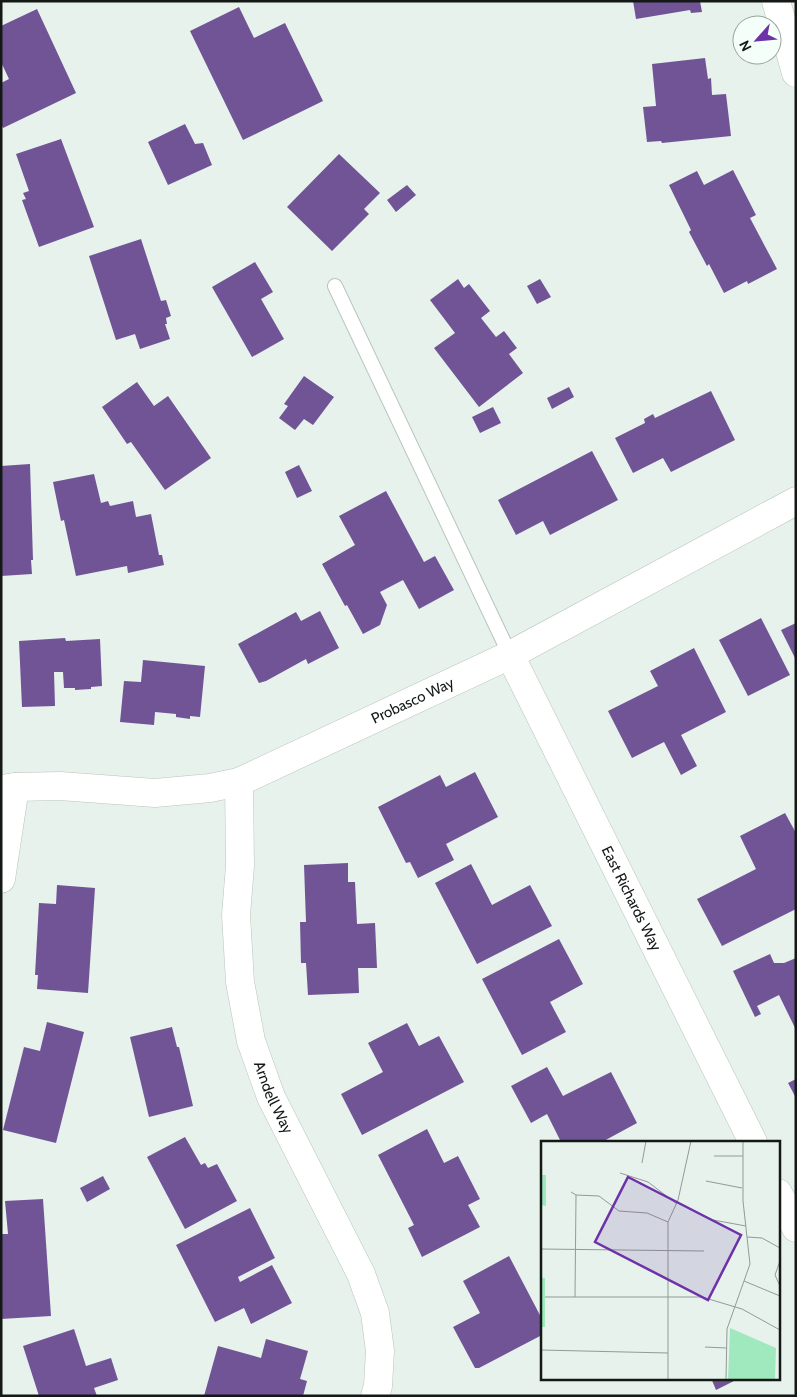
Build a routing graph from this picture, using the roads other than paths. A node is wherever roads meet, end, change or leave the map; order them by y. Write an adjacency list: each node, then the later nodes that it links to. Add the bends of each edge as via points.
1 (776, 1): 2 (street)
2 (796, 73)
3 (335, 286): 5 (lane)
4 (796, 501): 5 (street, Probasco Way)
5 (510, 655): 6 (street, Probasco Way); 9 (street, East Richards Way)
6 (239, 782): 7 (street, Probasco Way, via 155,793 60,786); 12 (street, Arndell Way, via 240,866 236,916 240,982 251,1041 271,1097 361,1274 375,1313 380,1351)
7 (8, 788): 8 (street)
8 (1, 879)
9 (753, 1141)
10 (780, 1197): 11 (street)
11 (796, 1228)
12 (375, 1396)

